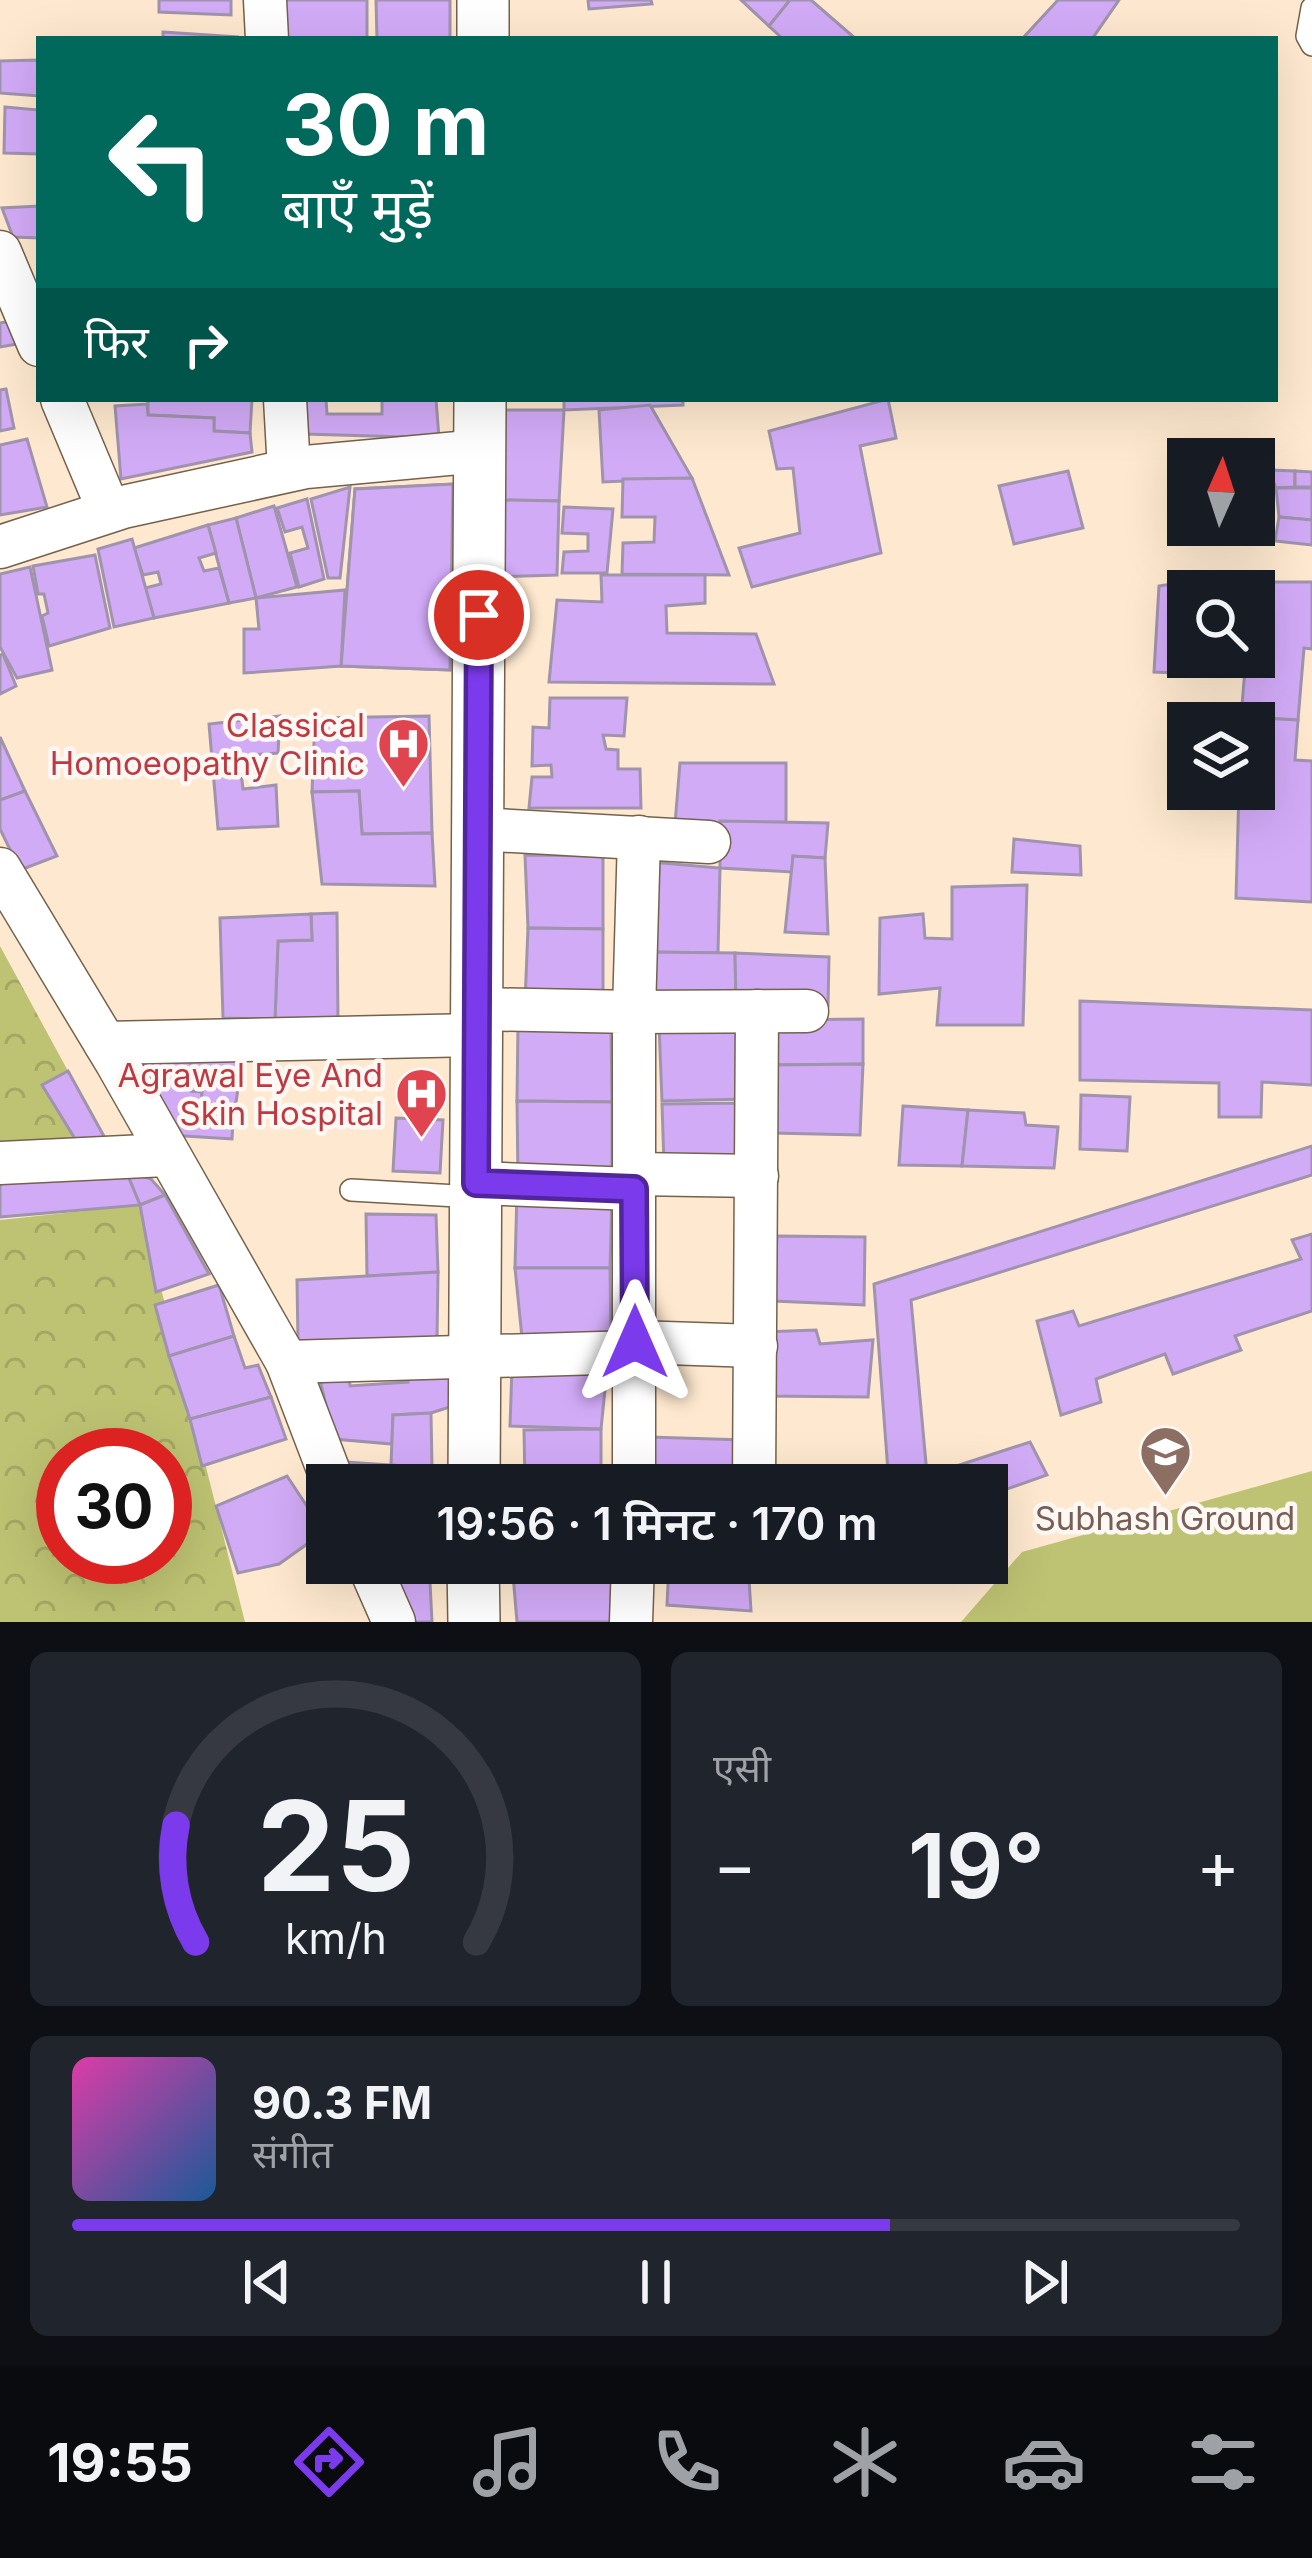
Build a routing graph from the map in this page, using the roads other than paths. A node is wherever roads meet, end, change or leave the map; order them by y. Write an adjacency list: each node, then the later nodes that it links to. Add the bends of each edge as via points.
1 (265, 0): 4 (street)
2 (483, 0): 5 (street)
3 (1312, 8): 6 (lane)
4 (267, 36)
5 (483, 36)
6 (1312, 45)
7 (0, 251): 8 (street)
8 (36, 338)
9 (63, 402): 14 (street)
10 (285, 402): 13 (street)
11 (480, 402): 12 (street)
12 (480, 451): 13 (street); 16 (street)
13 (289, 470): 14 (street)
14 (109, 512): 15 (street)
15 (0, 547)
16 (477, 829): 17 (street); 23 (street)
17 (639, 837): 18 (street); 21 (street)
18 (709, 842)
19 (0, 869): 24 (street)
20 (807, 1011): 22 (street)
21 (634, 1012): 22 (street); 23 (street); 28 (street)
22 (757, 1012): 27 (street)
23 (477, 1022): 24 (street); 30 (street)
24 (105, 1043): 25 (street)
25 (166, 1156): 26 (street); 34 (street)
26 (0, 1163)
27 (757, 1176): 28 (street); 31 (street)
28 (635, 1182): 30 (street); 32 (street)
29 (351, 1190): 30 (lane)
30 (476, 1190): 33 (street)
31 (756, 1346): 32 (street); 38 (street)
32 (635, 1347): 33 (street); 37 (street)
33 (475, 1358): 34 (street); 36 (street)
34 (286, 1362): 35 (street)
35 (326, 1464)
36 (474, 1464)
37 (634, 1464)
38 (754, 1464)
39 (377, 1584): 42 (street)
40 (473, 1584): 43 (street)
41 (632, 1584): 44 (street)
42 (394, 1622)
43 (474, 1622)
44 (631, 1622)

